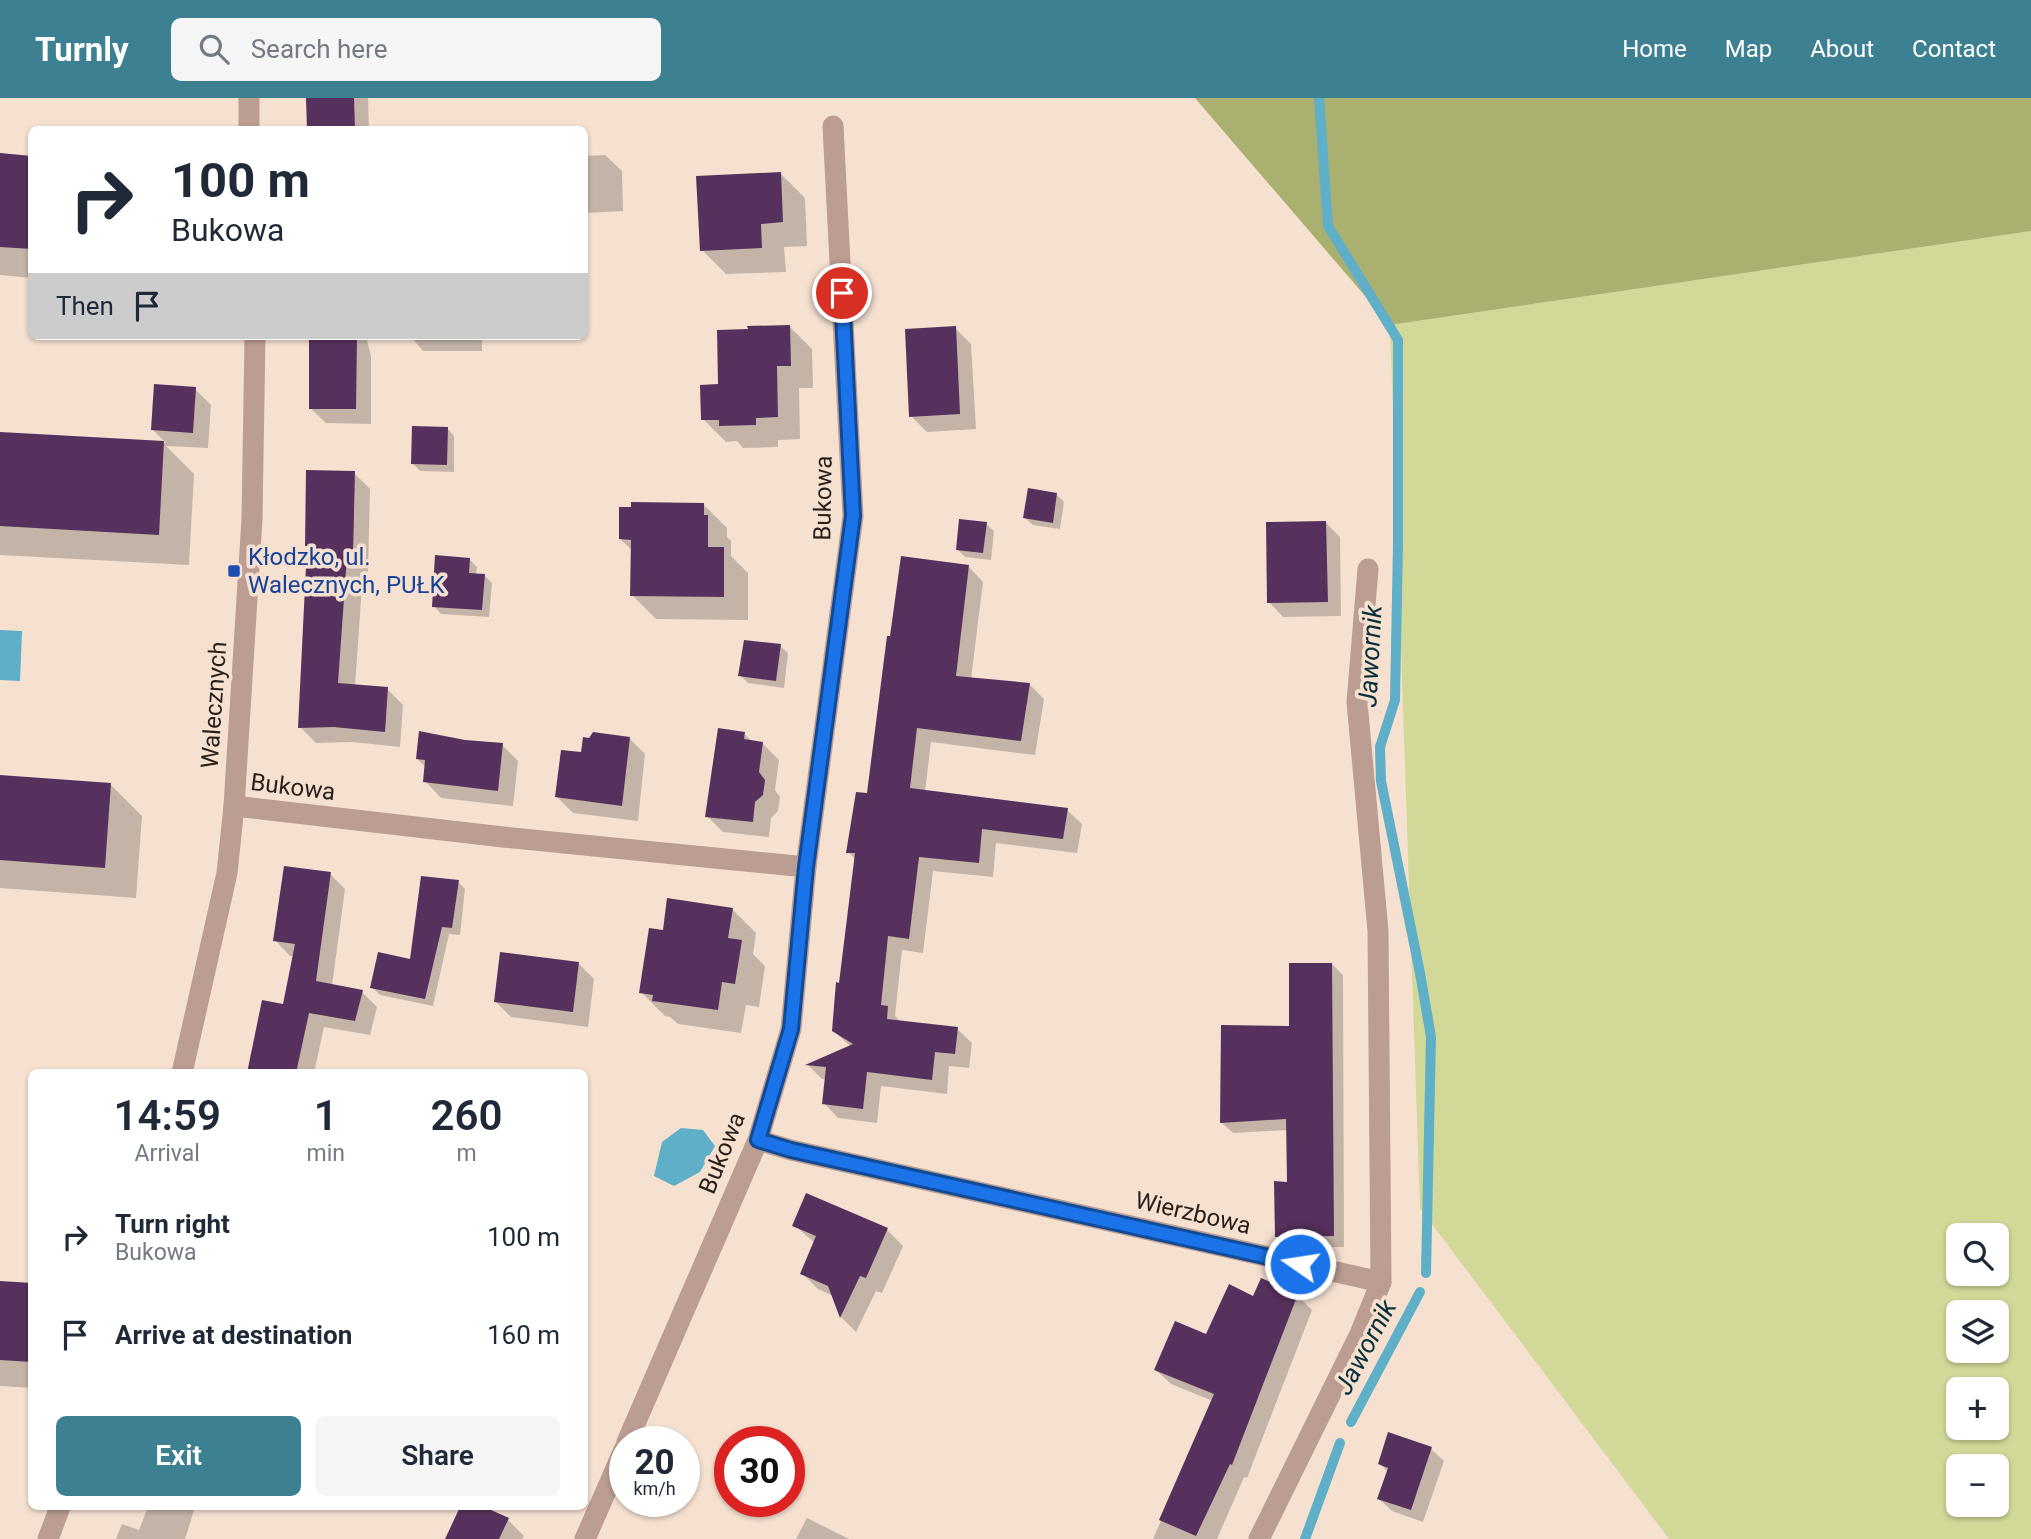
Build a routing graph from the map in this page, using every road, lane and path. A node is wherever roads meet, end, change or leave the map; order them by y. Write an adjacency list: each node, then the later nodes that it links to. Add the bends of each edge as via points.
1 (249, 98): 2 (street)
2 (250, 126)
3 (833, 126): 7 (street, Bukowa, via 853,516)
4 (255, 340): 6 (street, Walecznych, via 252,519)
5 (1368, 569): 10 (street, via 1357,702 1378,931)
6 (234, 806): 7 (street, Bukowa); 8 (street, Walecznych, via 227,873)
7 (806, 867): 9 (street, Bukowa, via 791,1029)
8 (183, 1069)
9 (758, 1140): 10 (street, Wierzbowa); 11 (street, Bukowa)
10 (1381, 1282): 16 (street)
11 (634, 1426)
12 (609, 1484): 15 (street)
13 (59, 1510): 14 (street)
14 (48, 1539)
15 (585, 1539)
16 (1259, 1539)

